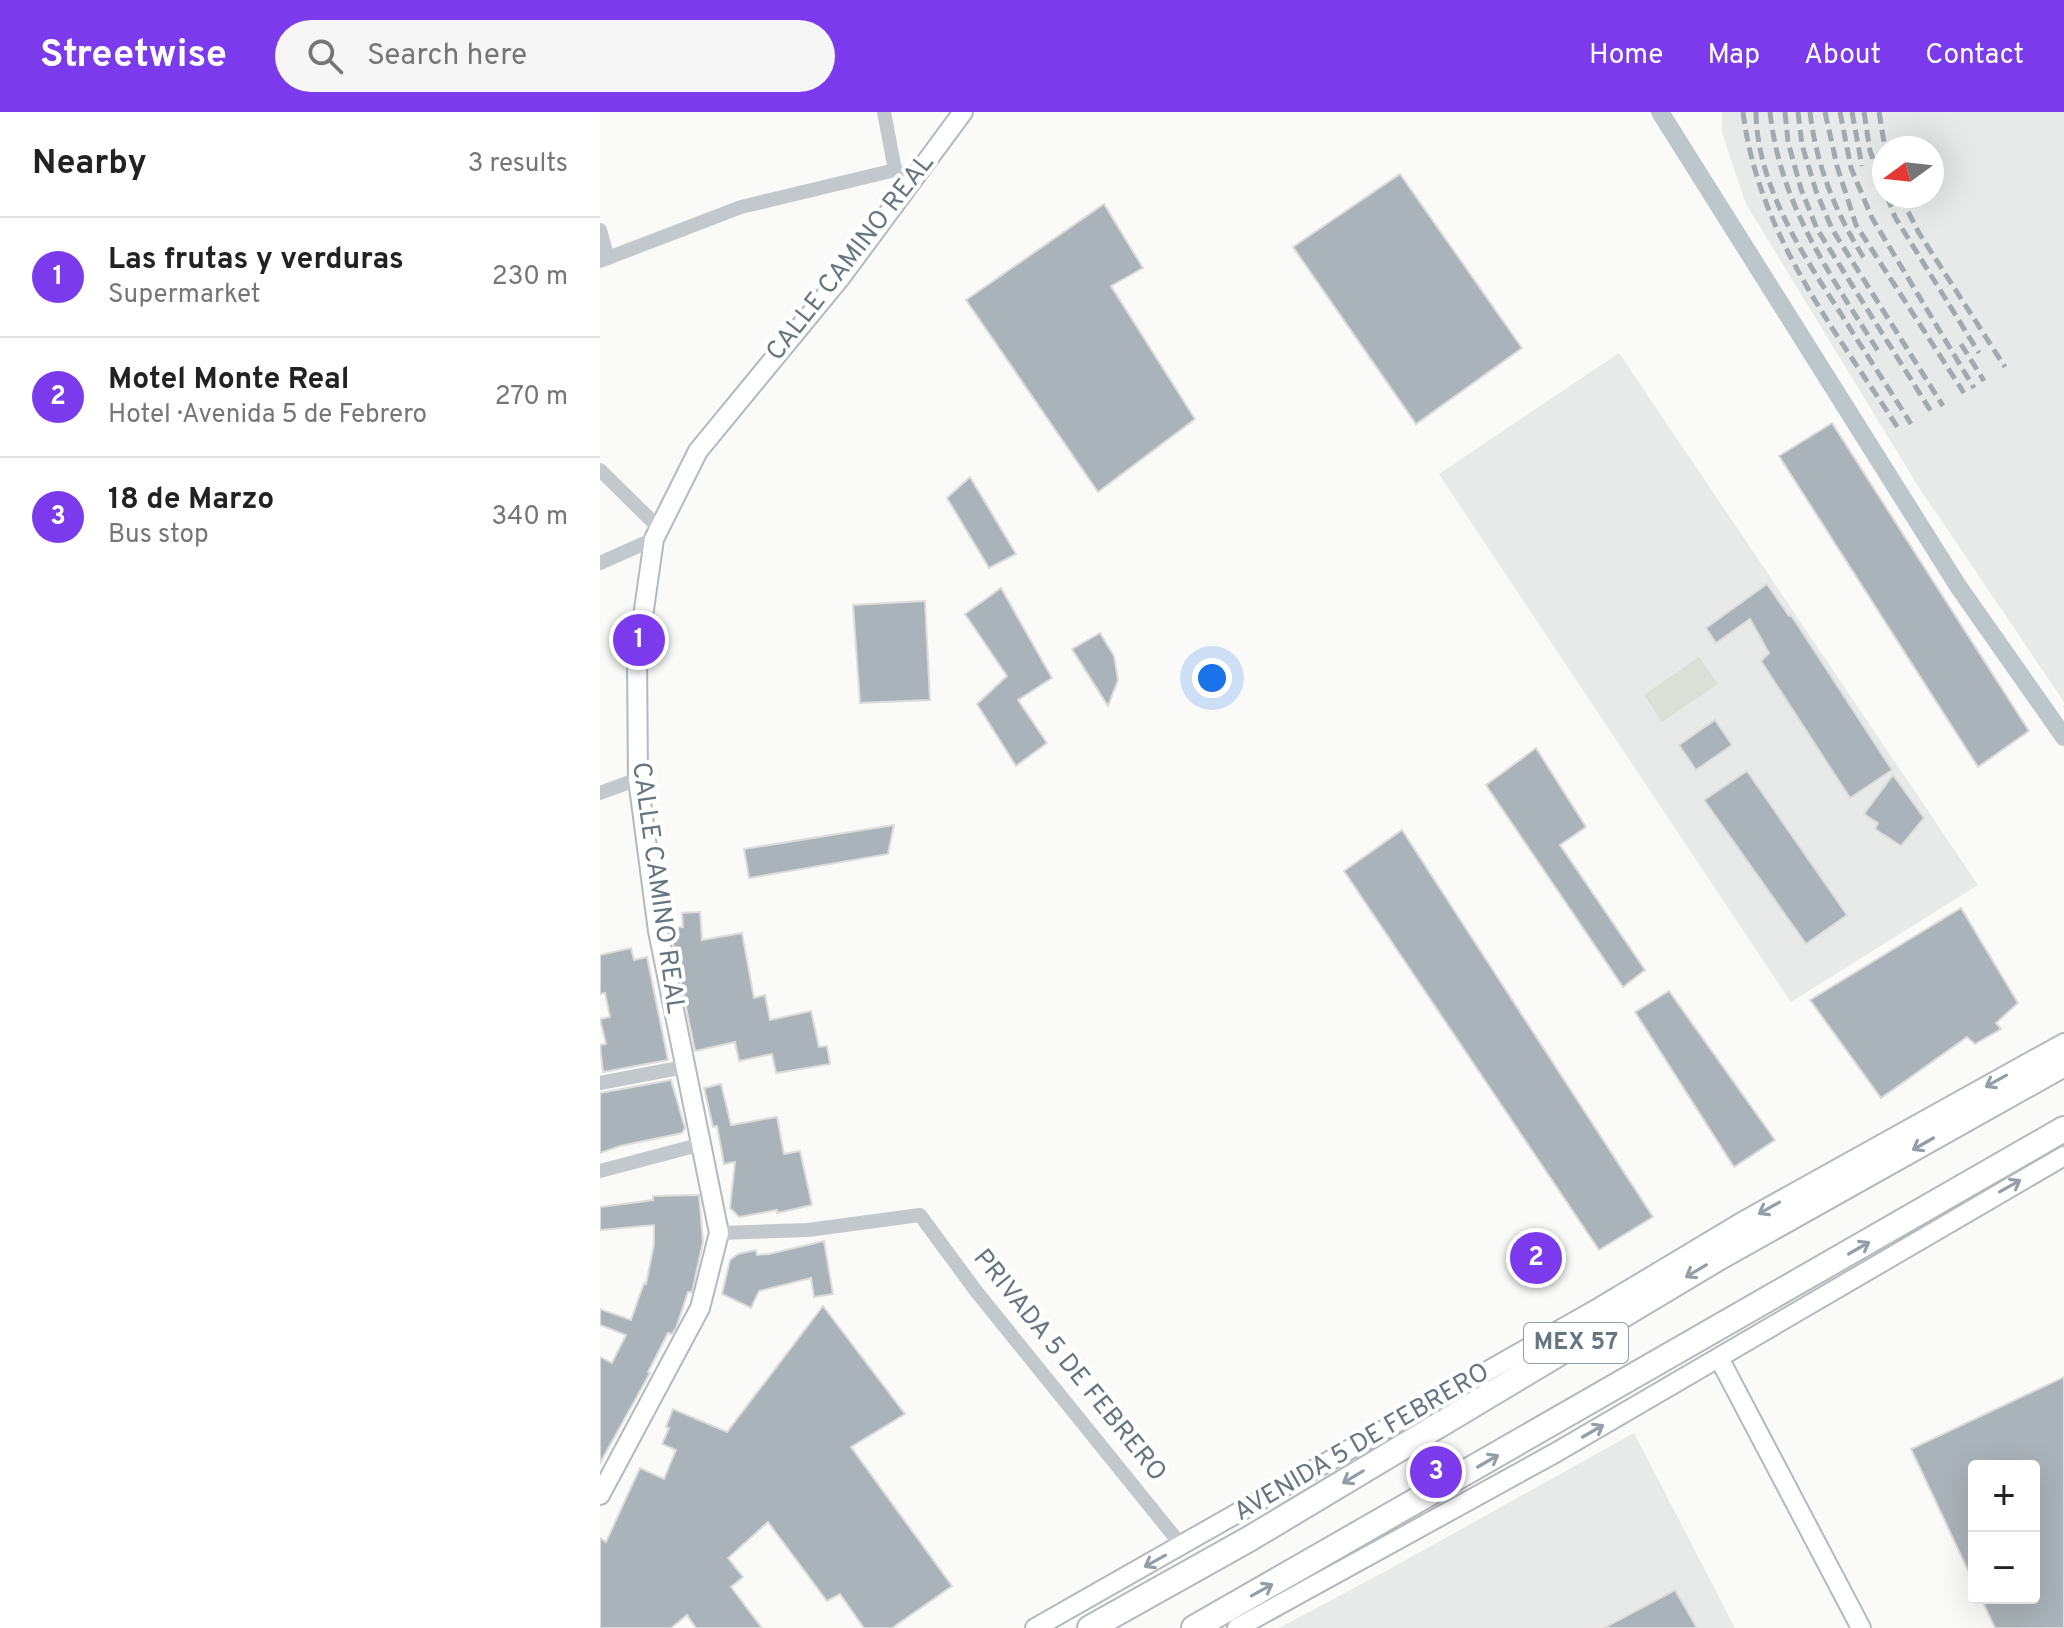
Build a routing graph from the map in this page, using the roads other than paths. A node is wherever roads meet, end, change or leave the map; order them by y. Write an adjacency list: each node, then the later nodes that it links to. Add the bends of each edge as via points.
1 (884, 112): 3 (street)
2 (963, 112): 4 (main road, CALLE CAMINO REAL)
3 (895, 170): 4 (street); 6 (street, via 741,207)
4 (915, 179): 8 (main road, CALLE CAMINO REAL, via 698,451)
5 (600, 230): 6 (street)
6 (604, 259)
7 (600, 470): 8 (street)
8 (656, 533): 9 (street); 10 (main road, CALLE CAMINO REAL, via 637,659)
9 (600, 563)
10 (638, 779): 11 (street); 14 (main road, CALLE CAMINO REAL, via 658,931)
11 (600, 793)
12 (2064, 1043): 23 (main road, AVENIDA 5 DE FEBRERO, one-way to 23, via 1747,1219)
13 (2064, 1064): 25 (highway, AVENIDA 5 DE FEBRERO / MEX 57, one-way to 25, via 1718,1258 1249,1539)
14 (684, 1067): 15 (street); 17 (main road, CALLE CAMINO REAL)
15 (600, 1083)
16 (2064, 1129): 26 (highway, MEX 57, one-way to 16)
17 (702, 1144): 19 (street); 20 (main road, CALLE CAMINO REAL)
18 (2064, 1156): 21 (main road, one-way to 18)
19 (600, 1171)
20 (719, 1233): 22 (main road, CALLE CAMINO REAL, via 700,1308); 23 (street, PRIVADA 5 DE FEBRERO, via 808,1230 920,1215)
21 (1719, 1358): 27 (main road, one-way to 21); 28 (main road)
22 (600, 1495)
23 (1182, 1546): 24 (main road, AVENIDA 5 DE FEBRERO, one-way to 24)
24 (1035, 1628)
25 (1090, 1628)
26 (1194, 1628)
27 (1237, 1628)
28 (1861, 1628)

